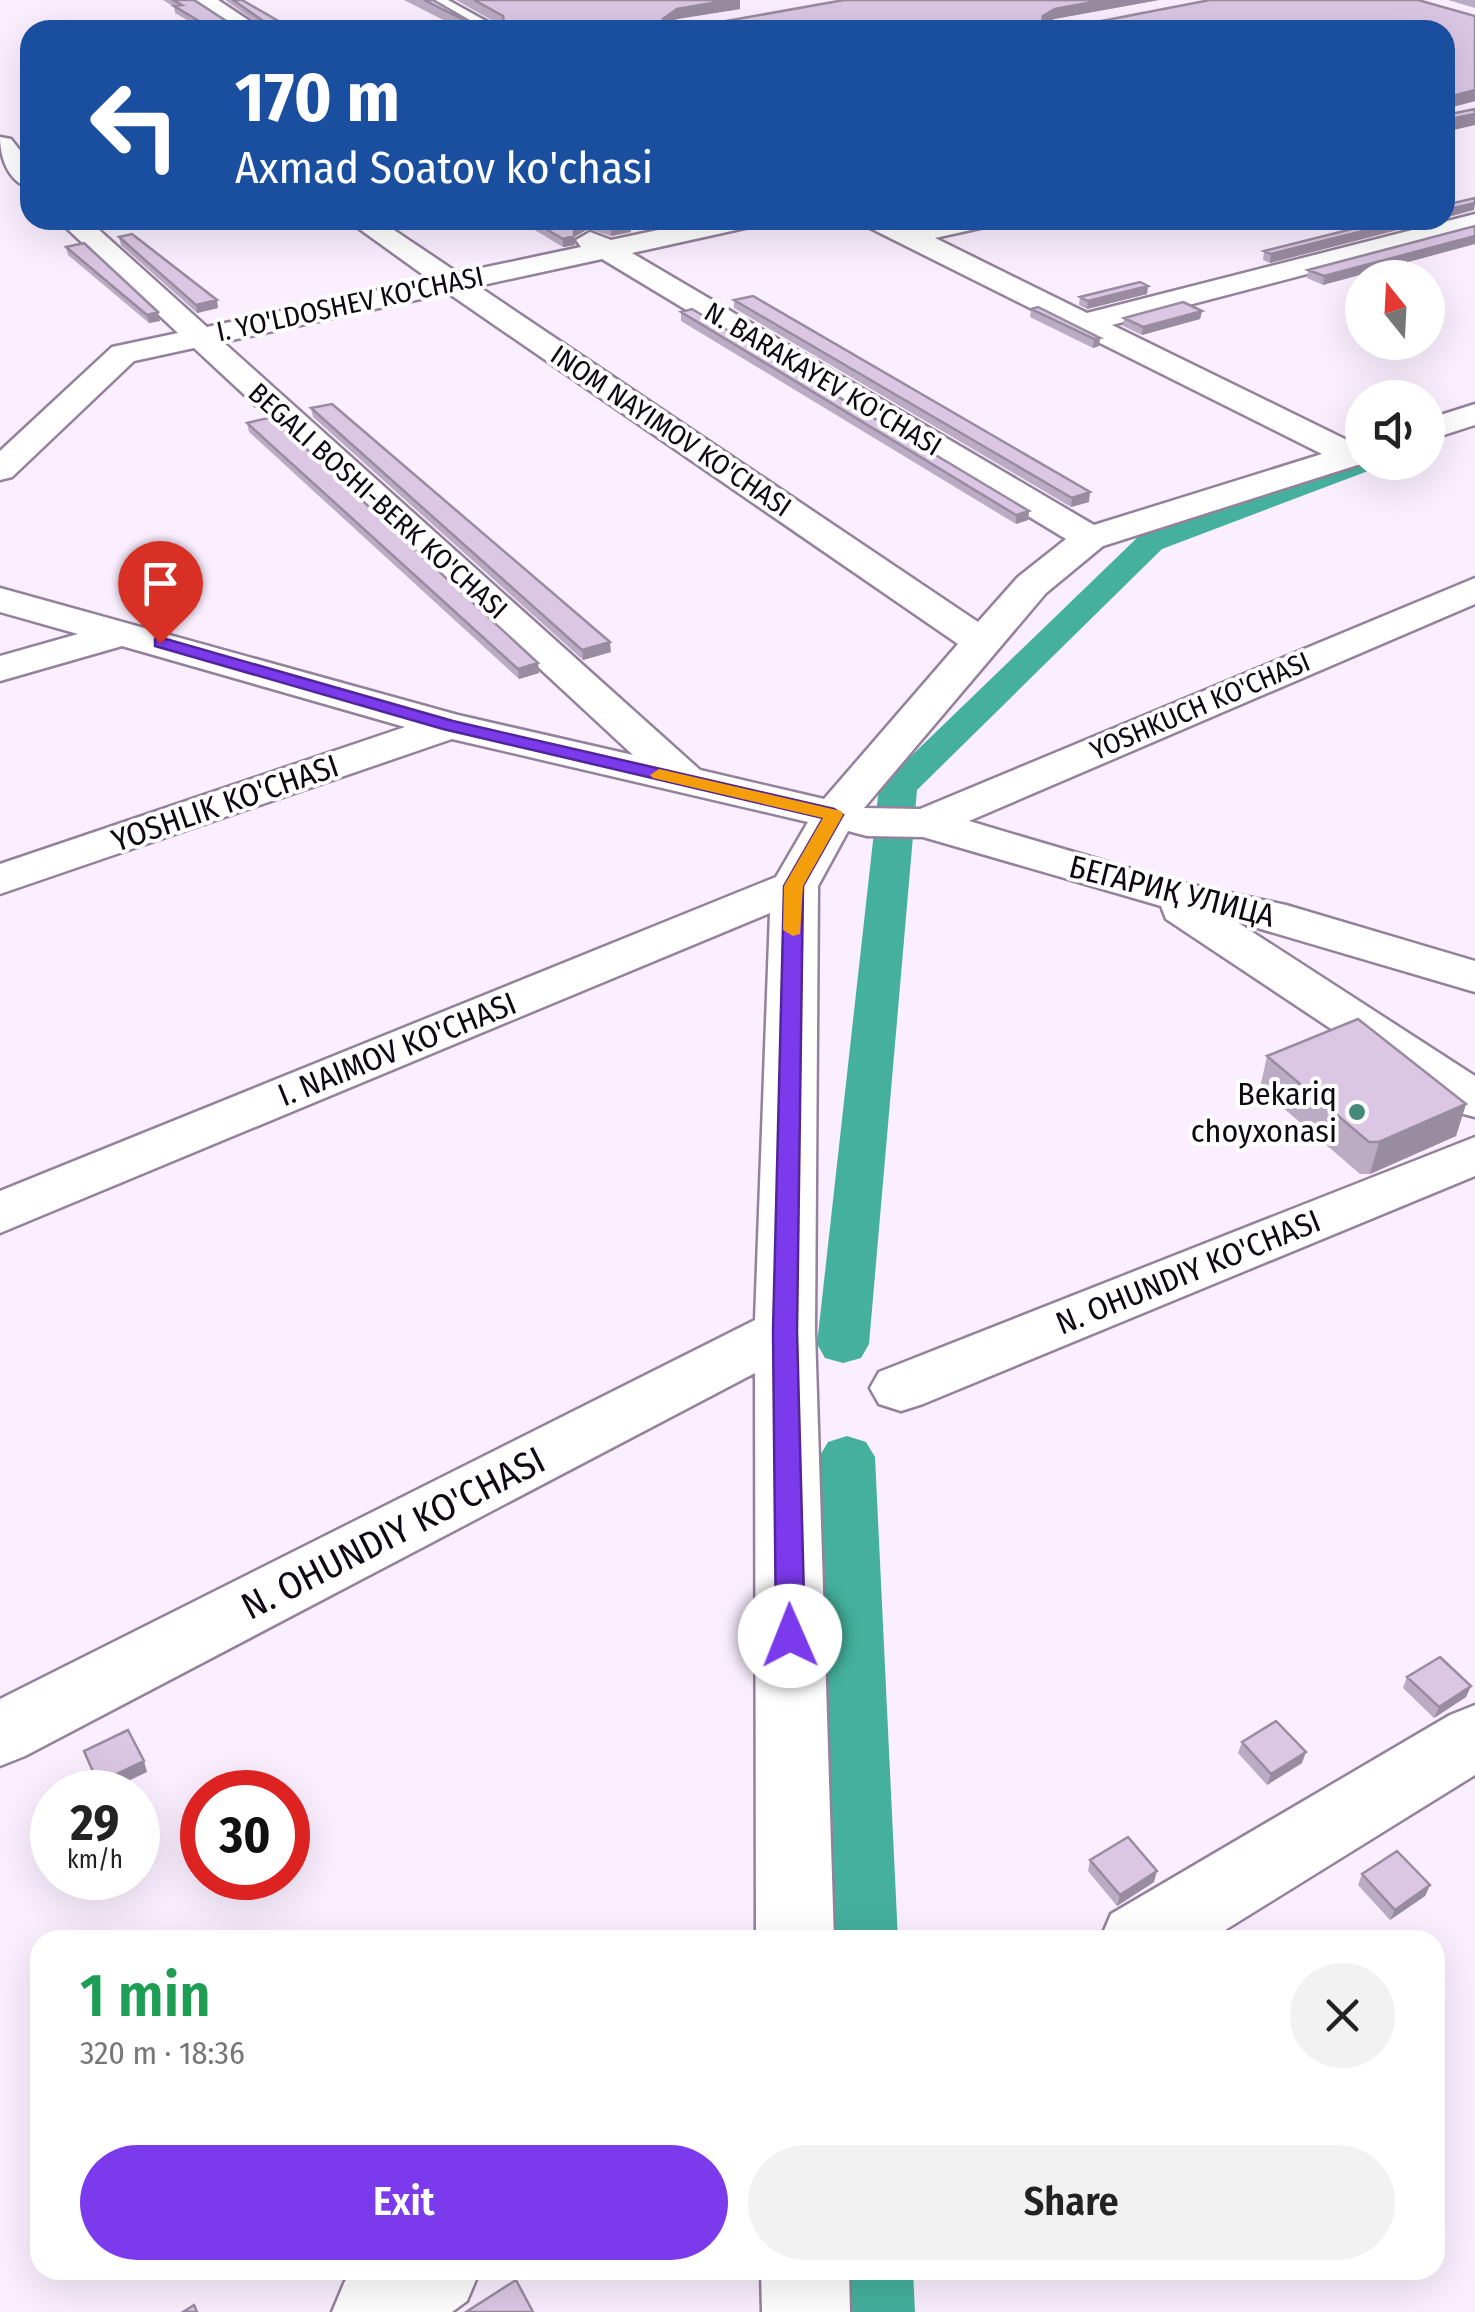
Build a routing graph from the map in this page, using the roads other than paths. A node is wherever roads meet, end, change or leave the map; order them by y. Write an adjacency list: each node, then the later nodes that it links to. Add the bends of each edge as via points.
1 (203, 0): 3 (street)
2 (432, 0): 4 (street)
3 (236, 20)
4 (471, 20)
5 (2, 144): 6 (street)
6 (20, 167)
7 (83, 230): 18 (street, BEGALI BOSHI-BERK KO'CHASI)
8 (375, 230): 16 (street, INOM NAYIMOV KO'CHASI)
9 (574, 230): 15 (street, N. BARAKAYEV KO'CHASI)
10 (696, 230): 15 (street, I. YO'LDOSHEV KO'CHASI)
11 (896, 230): 14 (street)
12 (935, 230): 14 (street)
13 (1444, 230): 17 (street)
14 (908, 236): 17 (street)
15 (604, 249): 16 (street, I. YO'LDOSHEV KO'CHASI); 24 (street, N. BARAKAYEV KO'CHASI)
16 (450, 282): 18 (street, I. YO'LDOSHEV KO'CHASI); 28 (street, INOM NAYIMOV KO'CHASI)
17 (1083, 323): 21 (street)
18 (199, 338): 23 (street, I. YO'LDOSHEV KO'CHASI, via 123,354); 31 (street, BEGALI BOSHI-BERK KO'CHASI)
19 (1475, 414): 20 (street)
20 (1445, 424)
21 (1345, 448)
22 (1345, 458): 24 (street)
23 (0, 470)
24 (1090, 538): 28 (street, via 1032,585)
25 (0, 600): 27 (street, БЕГАРИҚ УЛИЦА)
26 (1466, 602): 32 (street, YOSHKUCH KO'CHASI)
27 (124, 632): 29 (street); 30 (street, БЕГАРИҚ УЛИЦА)
28 (981, 642): 32 (street)
29 (0, 669)
30 (449, 726): 31 (street, БЕГАРИҚ УЛИЦА); 33 (street, YOSHLIK KO'CHASI)
31 (686, 781): 32 (street, БЕГАРИҚ УЛИЦА)
32 (880, 821): 34 (street); 35 (street, БЕГАРИҚ УЛИЦА)
33 (0, 880)
34 (794, 886): 39 (street, I. NAIMOV KO'CHASI); 40 (street)
35 (1156, 892): 36 (street, БЕГАРИҚ УЛИЦА, via 1269,915); 37 (street)
36 (1475, 976)
37 (1475, 1100)
38 (1475, 1156): 41 (street, N. OHUNDIY KO'CHASI)
39 (0, 1213)
40 (785, 1331): 42 (street, N. OHUNDIY KO'CHASI); 44 (street)
41 (902, 1388)
42 (0, 1734)
43 (1475, 1737): 45 (street)
44 (795, 1930)
45 (1156, 1930)
46 (422, 2280): 48 (street)
47 (805, 2280): 49 (street)
48 (376, 2312)
49 (806, 2312)

